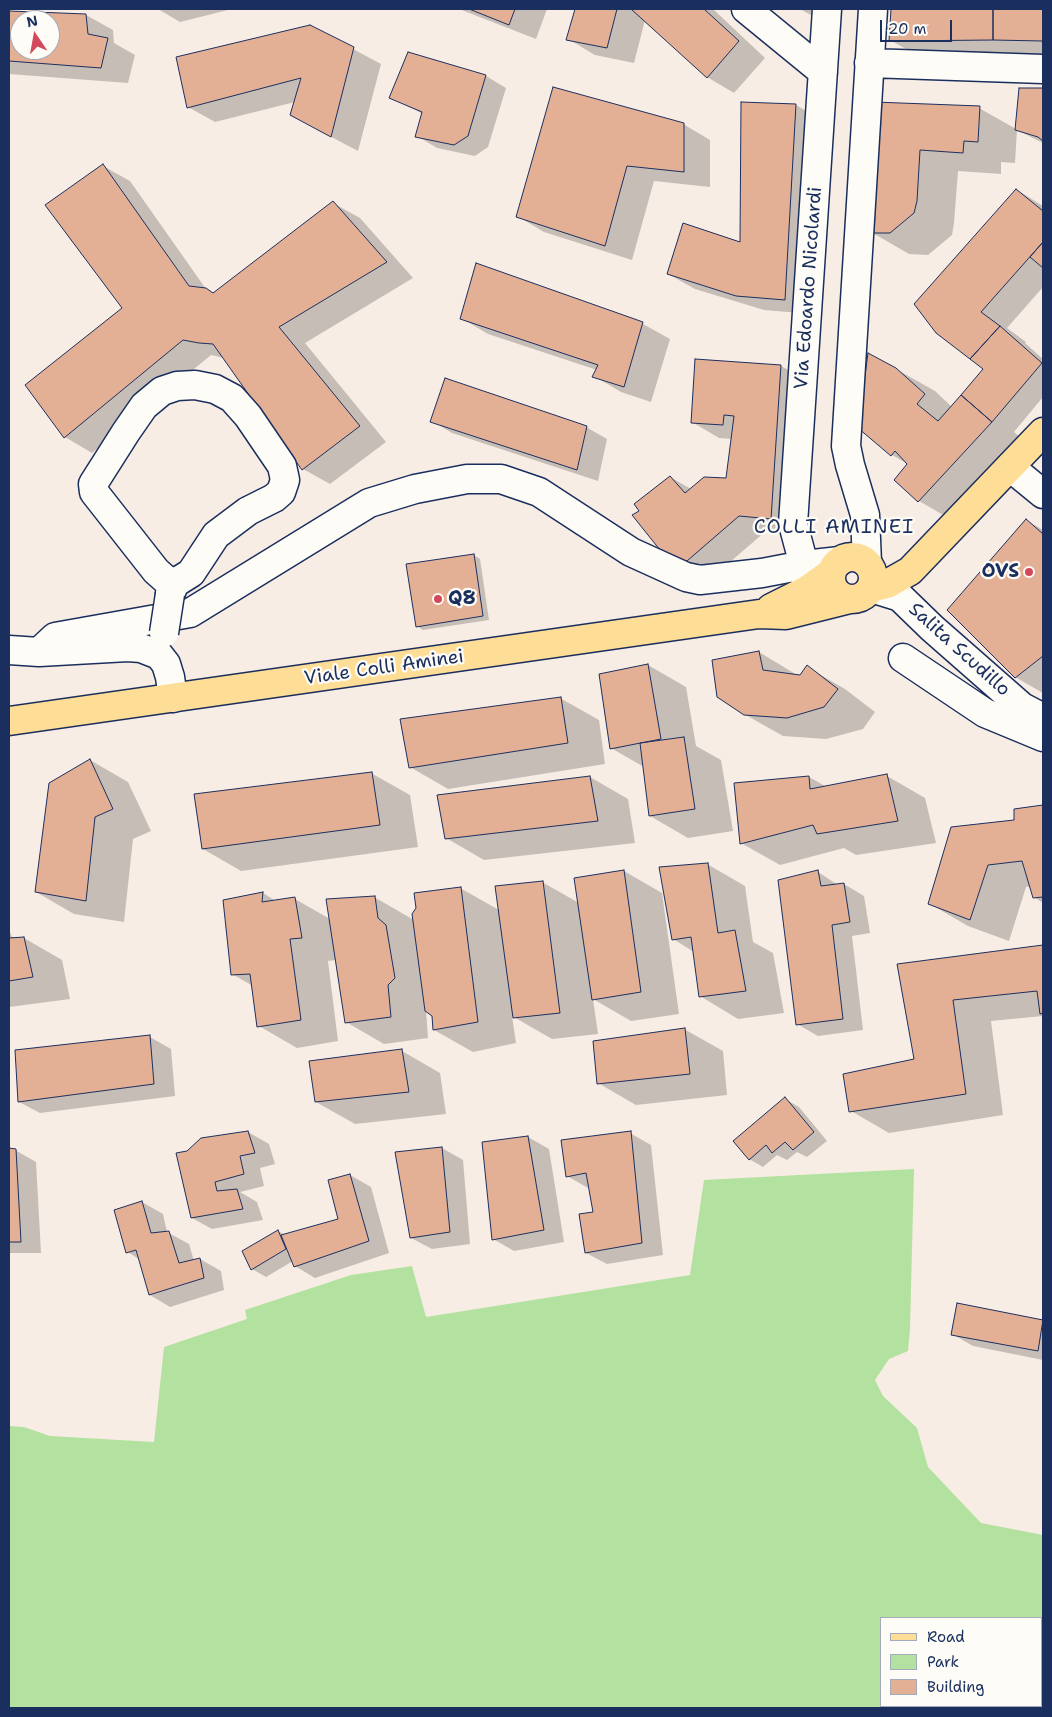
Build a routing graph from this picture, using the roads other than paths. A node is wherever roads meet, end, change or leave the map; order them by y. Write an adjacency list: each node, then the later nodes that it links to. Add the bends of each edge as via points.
1 (746, 9): 6 (street)
2 (827, 9): 6 (street, Via Edoardo Nicolardi)
3 (873, 9): 4 (street)
4 (869, 63): 5 (street); 12 (street, via 846,446 866,515)
5 (1043, 69)
6 (823, 72): 11 (street, Via Edoardo Nicolardi, via 793,524)
7 (1043, 432): 8 (main road, Viale Colli Aminei)
8 (1010, 468): 9 (street); 12 (main road, Viale Colli Aminei, via 901,578 887,584)
9 (1043, 494)
10 (836, 566): 11 (main road, Viale Colli Aminei); 12 (main road, via 854,557); 12 (main road, via 832,584 835,591 845,598)
11 (806, 577): 14 (main road, Viale Colli Aminei); 17 (street, via 762,573 700,580 686,577 631,552 539,492 501,479 467,479 415,489 370,503 190,613 55,637)
12 (863, 584): 14 (main road, Viale Colli Aminei, via 786,615); 20 (street, Salita Scudillo, via 900,597 1022,707)
13 (173, 588): 13 (street, via 191,573 216,534 248,511 274,498 281,492 285,480 282,466 232,398 215,389 195,385 162,391 144,406 93,484 94,492); 15 (street, bridge)
14 (759, 614): 19 (main road, Viale Colli Aminei)
15 (161, 644): 17 (street, via 141,648); 19 (street)
16 (9, 650): 17 (street)
17 (40, 652)
18 (903, 658): 22 (street, via 985,713)
19 (173, 698): 21 (main road, Viale Colli Aminei)
20 (1043, 718)
21 (9, 721)
22 (1043, 737)

